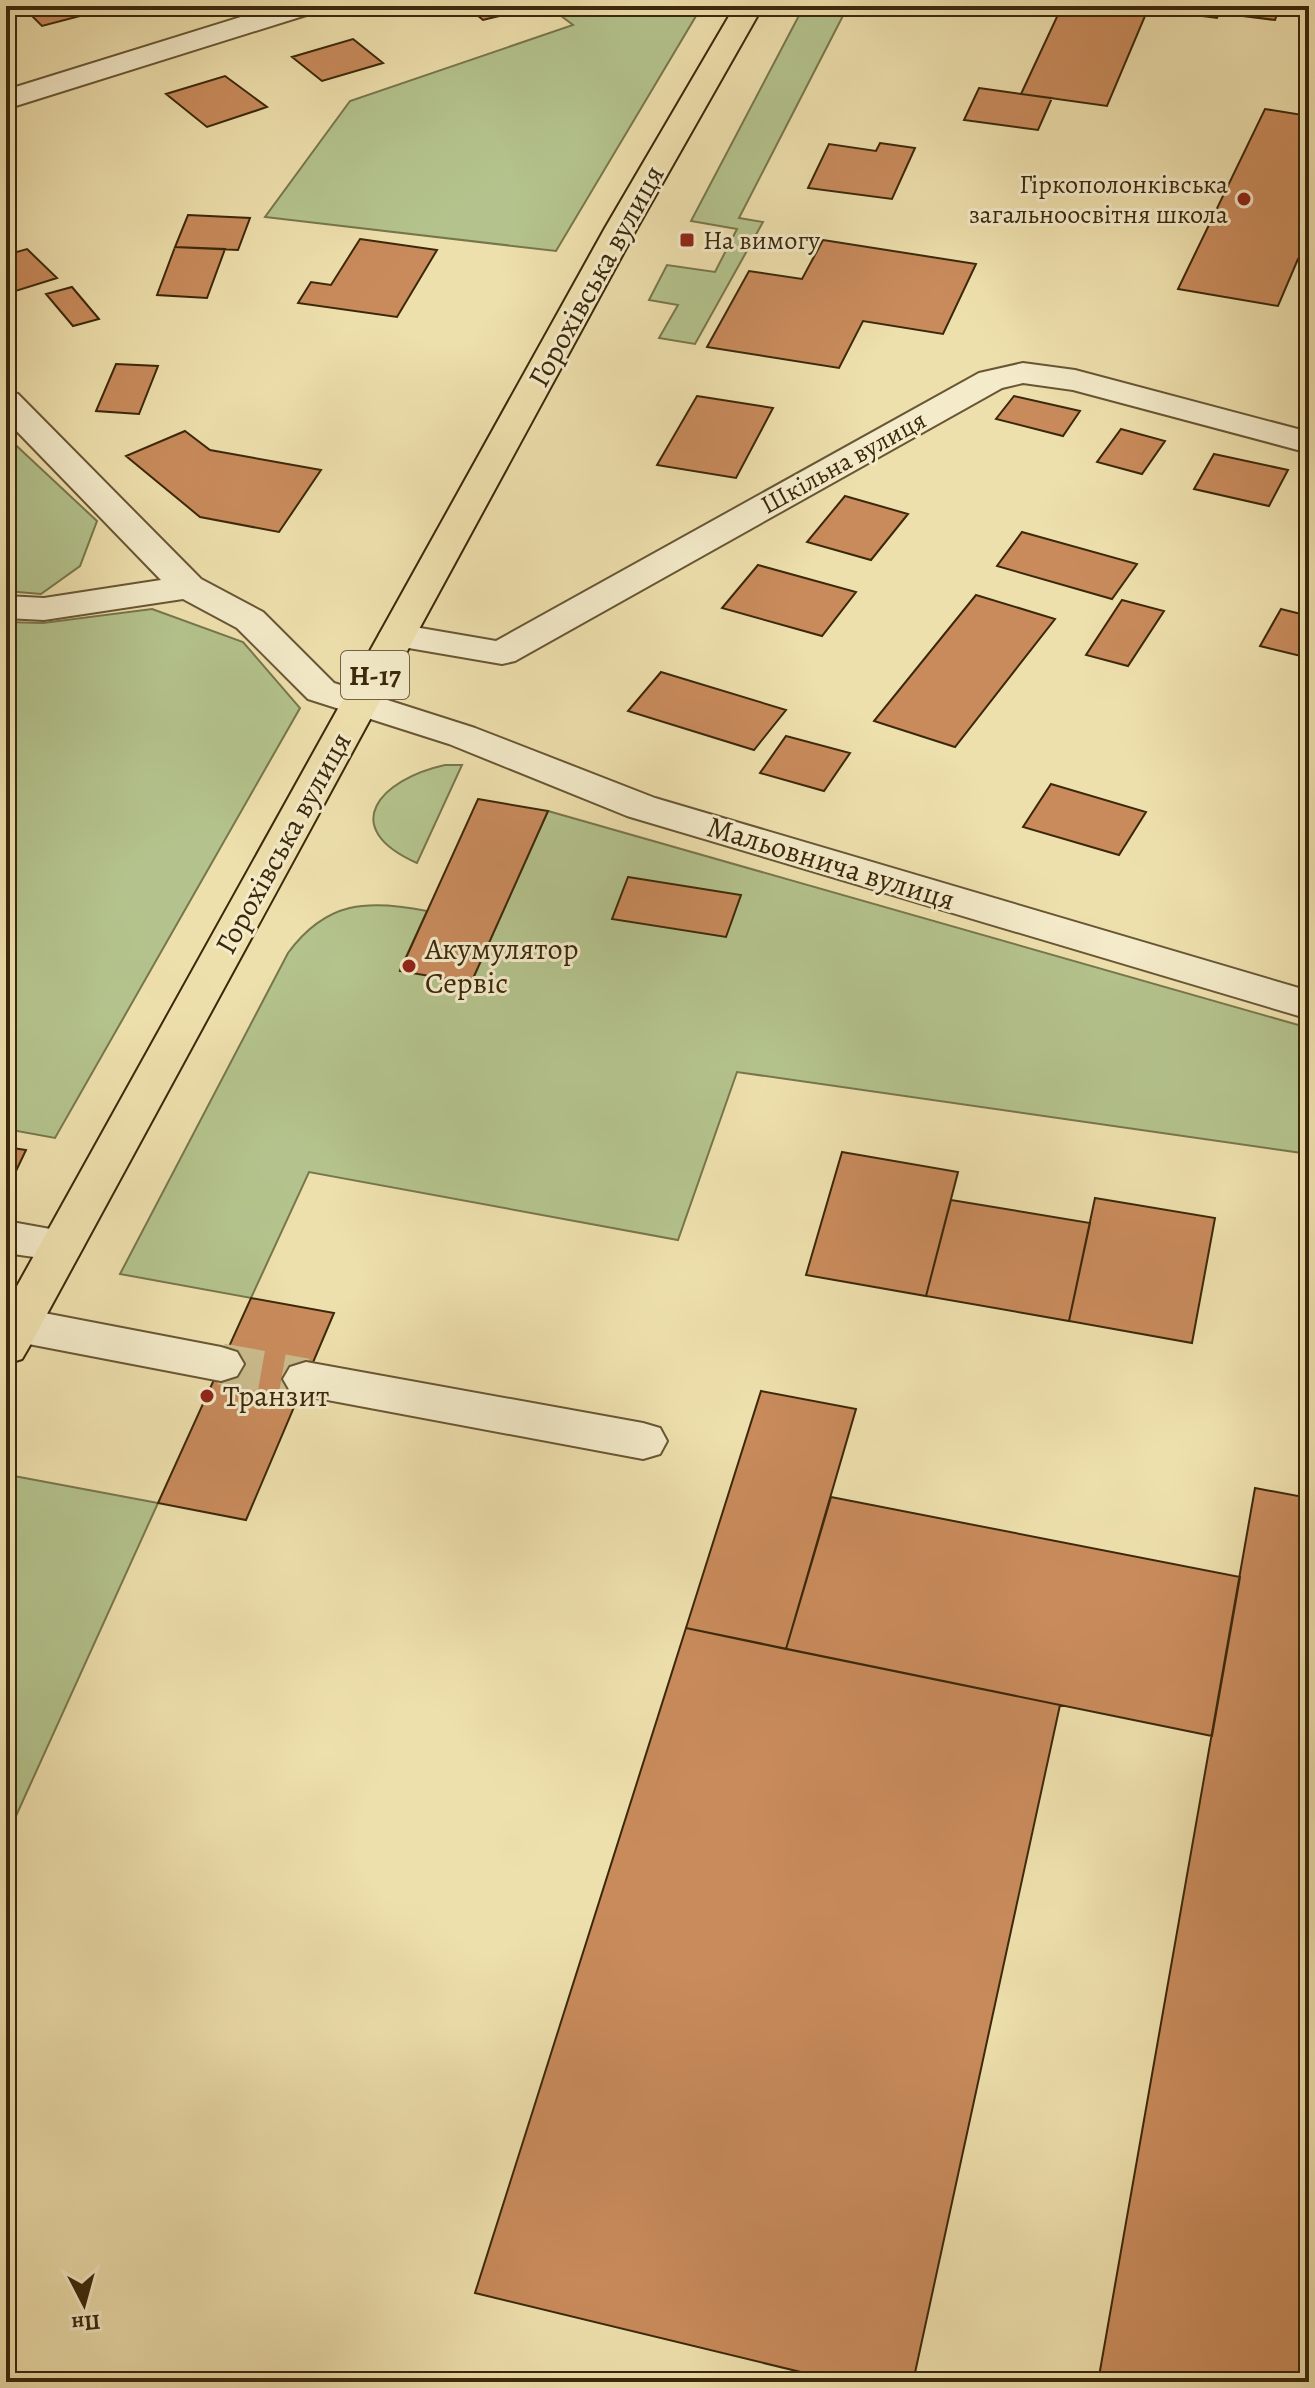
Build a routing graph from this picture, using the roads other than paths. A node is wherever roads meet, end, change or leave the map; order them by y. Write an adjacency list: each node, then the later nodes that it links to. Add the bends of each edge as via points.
1 (196, 6): 4 (street)
2 (306, 6): 4 (street)
3 (749, 6): 10 (main road, Горохівська вулиця / Н-17)
4 (222, 32): 5 (street)
5 (10, 94)
6 (6, 401): 8 (street, Мальовнича вулиця)
7 (1309, 443): 10 (street, Шкільна вулиця, via 1075,380 1023,373 991,380 502,653)
8 (188, 587): 9 (street, via 44,609); 11 (street, Мальовнича вулиця, via 250,620 321,691)
9 (6, 607)
10 (397, 635): 11 (main road, Горохівська вулиця / Н-17)
11 (360, 703): 12 (street, Мальовнича вулиця, via 462,736 641,807); 14 (main road, Горохівська вулиця / Н-17)
12 (1309, 1005)
13 (6, 1237): 14 (street)
14 (62, 1245): 15 (main road, Горохівська вулиця / Н-17)
15 (12, 1336): 16 (street)
16 (221, 1364)
17 (306, 1379): 18 (street)
18 (643, 1441)

